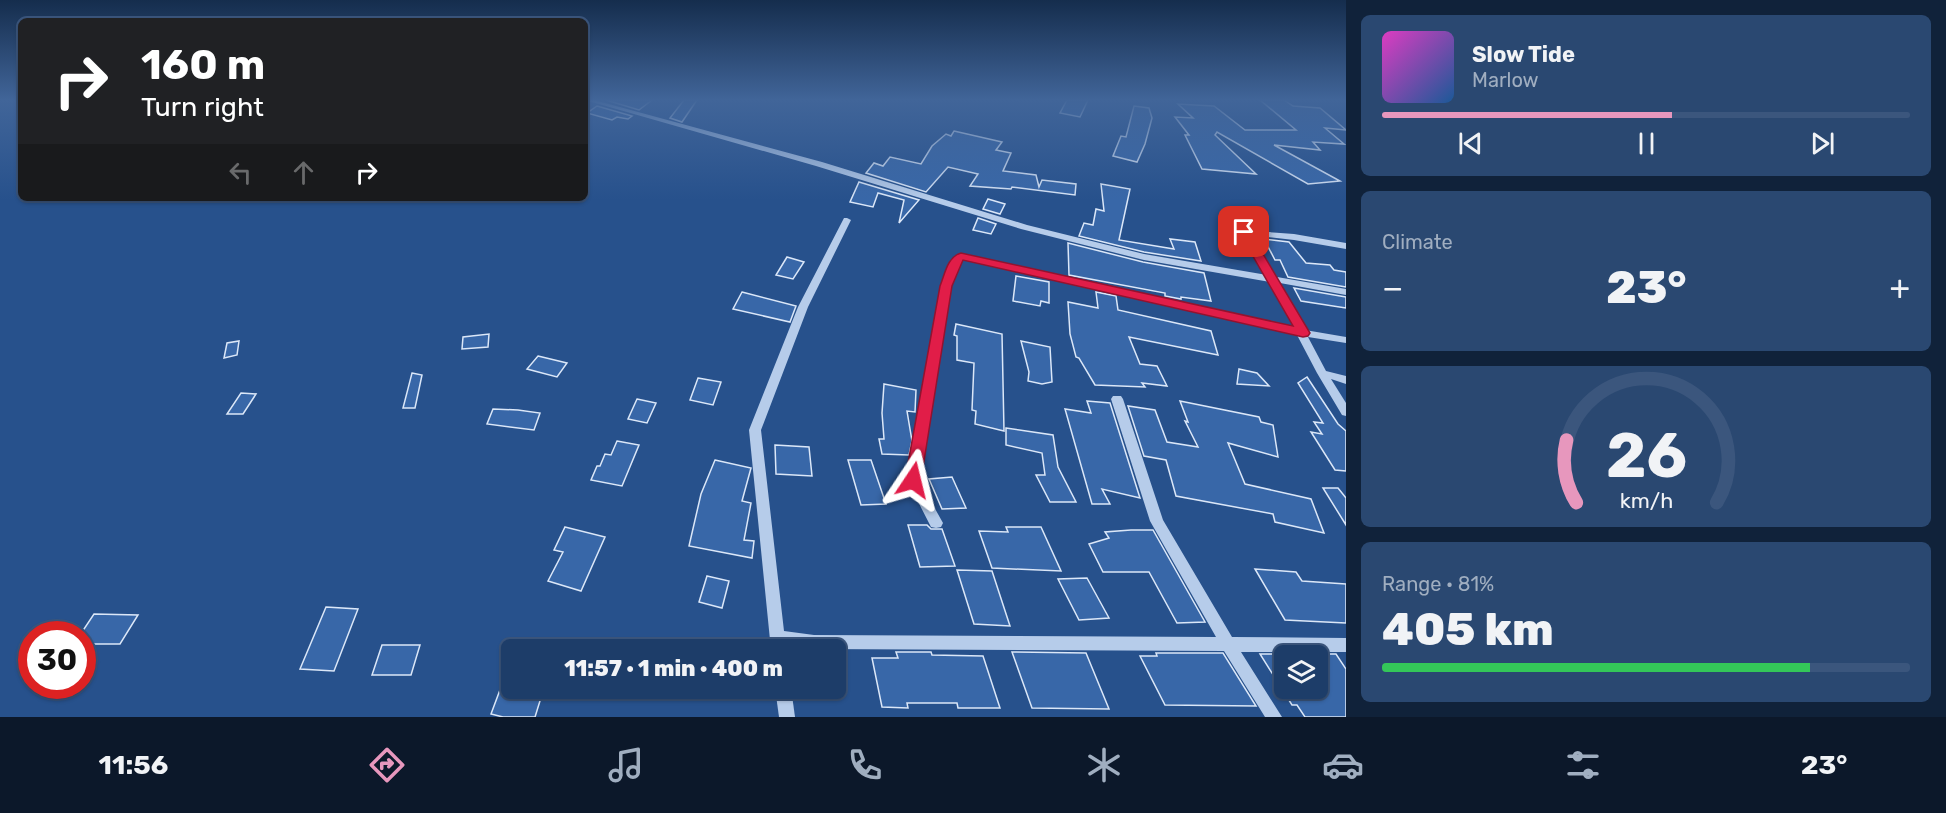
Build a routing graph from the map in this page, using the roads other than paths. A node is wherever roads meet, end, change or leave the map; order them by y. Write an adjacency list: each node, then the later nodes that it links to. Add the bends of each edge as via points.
1 (709, 133): 4 (street, via 1024,227 1144,257)
2 (847, 220): 13 (street, via 802,307 755,430)
3 (1346, 246): 4 (street, via 1244,232)
4 (1274, 280): 5 (street); 6 (street)
5 (1346, 292)
6 (1303, 333): 7 (street); 8 (street); 12 (street, via 961,256 955,261 946,286 913,480)
7 (1346, 340)
8 (1323, 373): 9 (street); 11 (street)
9 (1346, 380)
10 (1117, 399): 16 (street, via 1157,521)
11 (1346, 412)
12 (936, 523)
13 (777, 639)
14 (846, 642): 16 (street)
15 (1346, 645): 16 (street)
16 (1229, 646): 19 (street)
17 (785, 699): 18 (street)
18 (787, 717)
19 (1274, 717)

